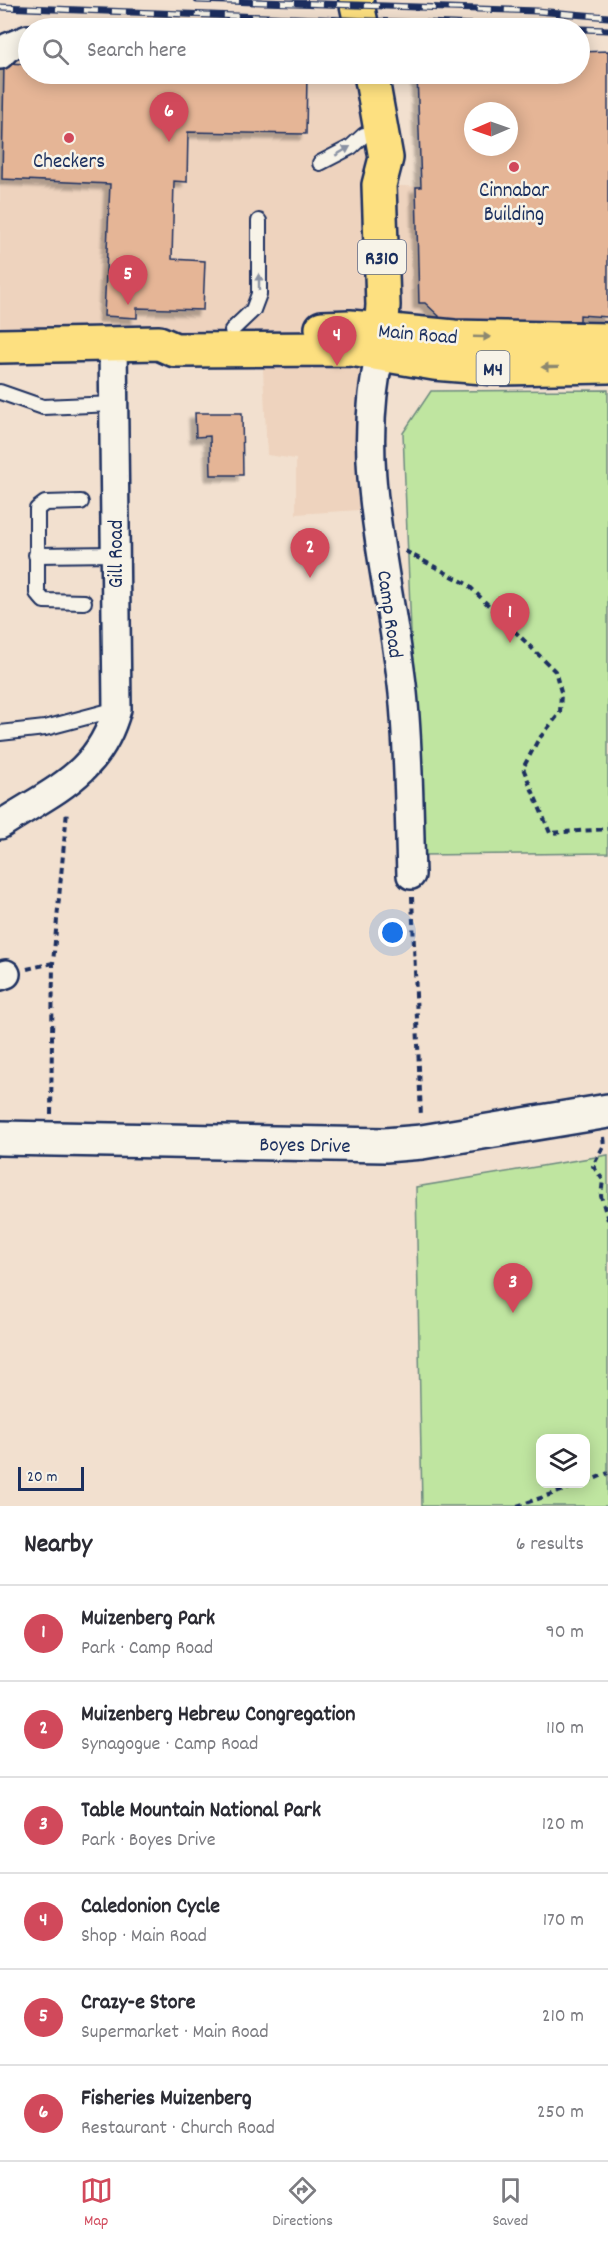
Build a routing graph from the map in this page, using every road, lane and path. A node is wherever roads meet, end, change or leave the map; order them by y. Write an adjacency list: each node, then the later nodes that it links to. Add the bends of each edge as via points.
1 (338, 0): 3 (main road)
2 (356, 0): 4 (main road)
3 (341, 18)
4 (360, 18)
5 (18, 43): 6 (street)
6 (0, 55)
7 (352, 84): 9 (main road, R310)
8 (373, 84): 11 (main road, R310, via 386,158)
9 (363, 135): 10 (lane, one-way to 9, via 351,147); 11 (main road, R310)
10 (320, 163)
11 (379, 185): 15 (main road, R310)
12 (260, 221): 13 (lane, one-way to 12, via 253,310 259,294)
13 (232, 330): 15 (main road, Main Road / M4, via 350,327); 16 (main road, Main Road / M4, via 172,333)
14 (608, 340): 15 (main road, Main Road / M4, one-way to 14, via 454,337)
15 (381, 342): 16 (main road, Main Road / M4, via 351,349 175,350); 19 (main road, Main Road / M4, one-way to 15, via 496,368 434,363); 32 (street, Camp Road, via 370,411 370,440 376,510 403,692)
16 (159, 343): 17 (main road, Main Road / M4)
17 (113, 344): 18 (main road, Main Road / M4); 21 (street, Gill Road)
18 (0, 346)
19 (608, 366)
20 (0, 392): 21 (lane, via 43,407)
21 (114, 404): 24 (street, Gill Road)
22 (81, 502): 25 (lane, via 45,503 39,507)
23 (402, 549): 31 (path, via 467,584 555,671 561,692 560,713 538,740 523,768 550,833)
24 (115, 554): 25 (lane); 27 (street, Gill Road)
25 (36, 555): 26 (lane, via 40,599)
26 (84, 602)
27 (117, 709): 28 (lane, via 45,728); 30 (street, Gill Road, via 94,759 68,784)
28 (0, 733)
29 (67, 817): 34 (path, via 53,963)
30 (0, 825)
31 (608, 829)
32 (411, 875): 35 (path)
33 (599, 1113): 36 (main road, Boyes Drive, via 385,1145); 37 (path, via 604,1145 593,1166 603,1180)
34 (51, 1122)
35 (421, 1128)
36 (0, 1138)
37 (608, 1220)
38 (608, 1473): 39 (path)
39 (590, 1480)
40 (569, 1488): 41 (path)
41 (517, 1506)

